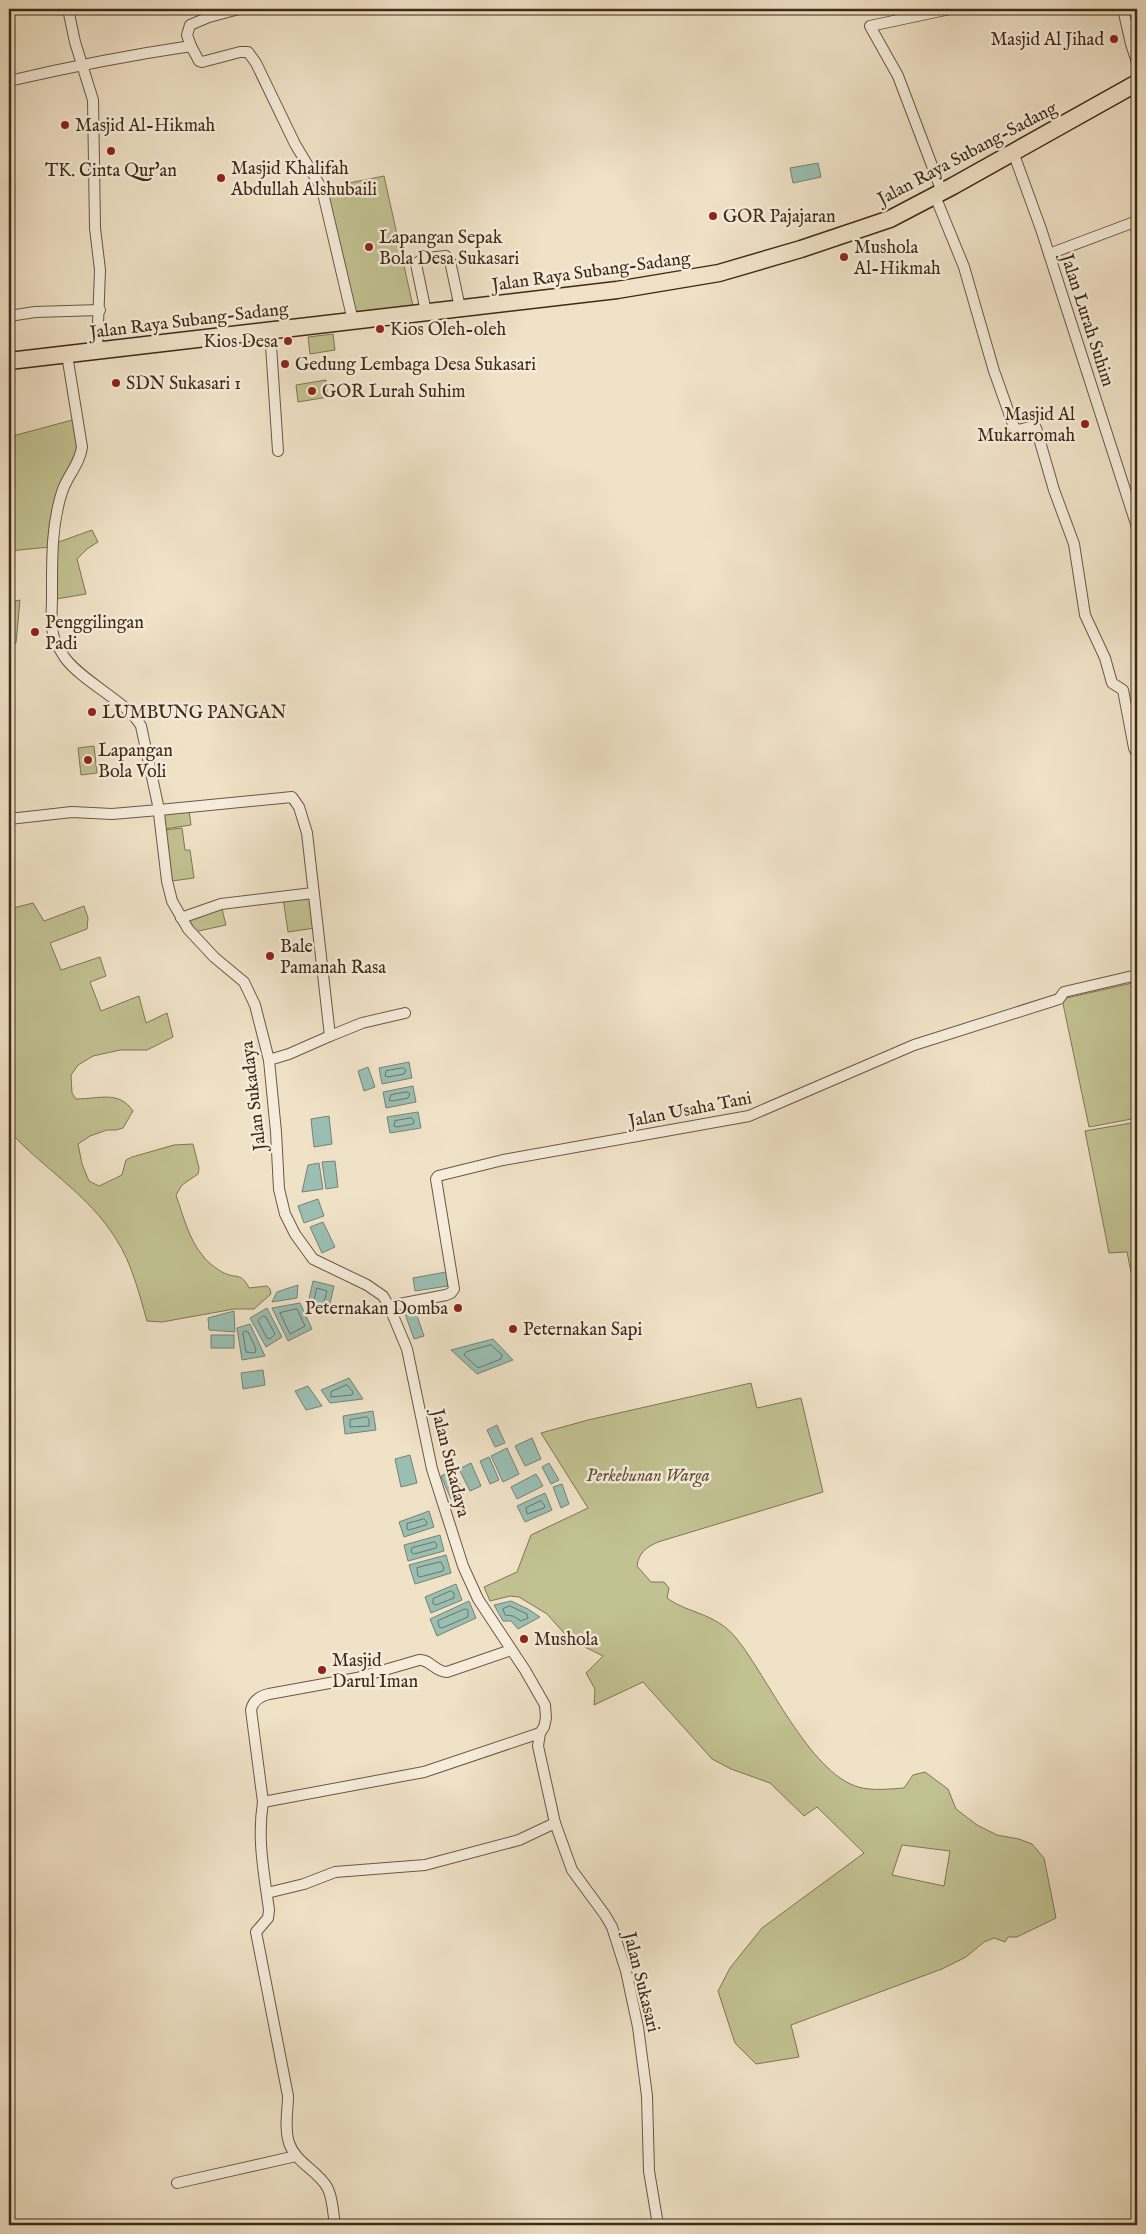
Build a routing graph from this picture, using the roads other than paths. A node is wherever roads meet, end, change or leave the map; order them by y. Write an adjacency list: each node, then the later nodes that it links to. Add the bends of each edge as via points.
1 (68, 9): 7 (street)
2 (240, 9): 5 (street, via 190,25 187,35)
3 (950, 9): 11 (street, via 870,26 898,76)
4 (1123, 9): 6 (street)
5 (191, 46): 7 (street); 18 (street, via 202,62 243,51 254,59 295,144 322,189)
6 (1137, 62)
7 (81, 64): 8 (street); 15 (street, via 93,100)
8 (9, 81)
9 (1137, 83): 10 (main road, Jalan Raya Subang-Sadang)
10 (1013, 152): 11 (main road, Jalan Raya Subang-Sadang); 13 (street, Jalan Lurah Suhim)
11 (939, 194): 14 (main road, Jalan Raya Subang-Sadang, via 890,219 853,233 718,273 617,290); 25 (street, via 1014,427 1018,430 1036,428 1072,540 1084,615 1105,658 1112,683 1123,690)
12 (1137, 221): 13 (street)
13 (1049, 254): 24 (street, Jalan Lurah Suhim)
14 (460, 308): 16 (main road, Jalan Raya Subang-Sadang); 16 (street, via 450,261 446,256 420,260 416,264)
15 (100, 310): 17 (street); 20 (street)
16 (426, 312): 18 (main road, Jalan Raya Subang-Sadang)
17 (9, 316)
18 (354, 321): 19 (main road, Jalan Raya Subang-Sadang)
19 (270, 330): 20 (main road, Jalan Raya Subang-Sadang); 23 (street)
20 (97, 351): 21 (main road, Jalan Raya Subang-Sadang)
21 (67, 354): 22 (main road, Jalan Raya Subang-Sadang); 26 (street, Jalan Sukadaya, via 82,447 79,460 62,491 55,524 52,628 60,651 71,665 138,720)
22 (9, 361)
23 (278, 451)
24 (1137, 527)
25 (1137, 754)
26 (159, 810): 27 (street, via 112,814 72,812); 28 (street, via 292,797 299,806 307,833); 29 (street, Jalan Sukadaya, via 170,893)
27 (9, 819)
28 (313, 893): 29 (street, via 221,904); 32 (street)
29 (181, 918): 33 (street, Jalan Sukadaya, via 204,946 248,988 256,1005)
30 (1137, 974): 34 (street, Jalan Usaha Tani, via 1064,992 1059,999 914,1045 754,1115 512,1158 439,1176 436,1178 454,1289 446,1296)
31 (405, 1013): 32 (street, via 362,1023)
32 (330, 1036): 33 (street)
33 (269, 1060): 34 (street, Jalan Sukadaya, via 279,1189 290,1225 312,1259 367,1285)
34 (389, 1306): 35 (street, Jalan Sukadaya, via 407,1349 427,1448 454,1550 483,1607)
35 (511, 1650): 36 (street, Jalan Sukadaya, via 545,1705 546,1718); 37 (street, via 447,1672 438,1670 423,1659 357,1678 256,1699 251,1710)
36 (540, 1733): 37 (street, via 424,1772); 38 (street, Jalan Sukasari, via 538,1746)
37 (263, 1802): 39 (street, via 260,1840)
38 (555, 1822): 39 (street, via 519,1840 425,1865 335,1872); 43 (street, Jalan Sukasari, via 572,1870 612,1927 626,1971 638,2027 647,2096 649,2171)
39 (267, 1893): 40 (street, via 268,1918 256,1932 288,2096 286,2124 289,2142)
40 (296, 2156): 41 (street); 42 (street, via 328,2188)
41 (177, 2183)
42 (335, 2225)
43 (658, 2225)

